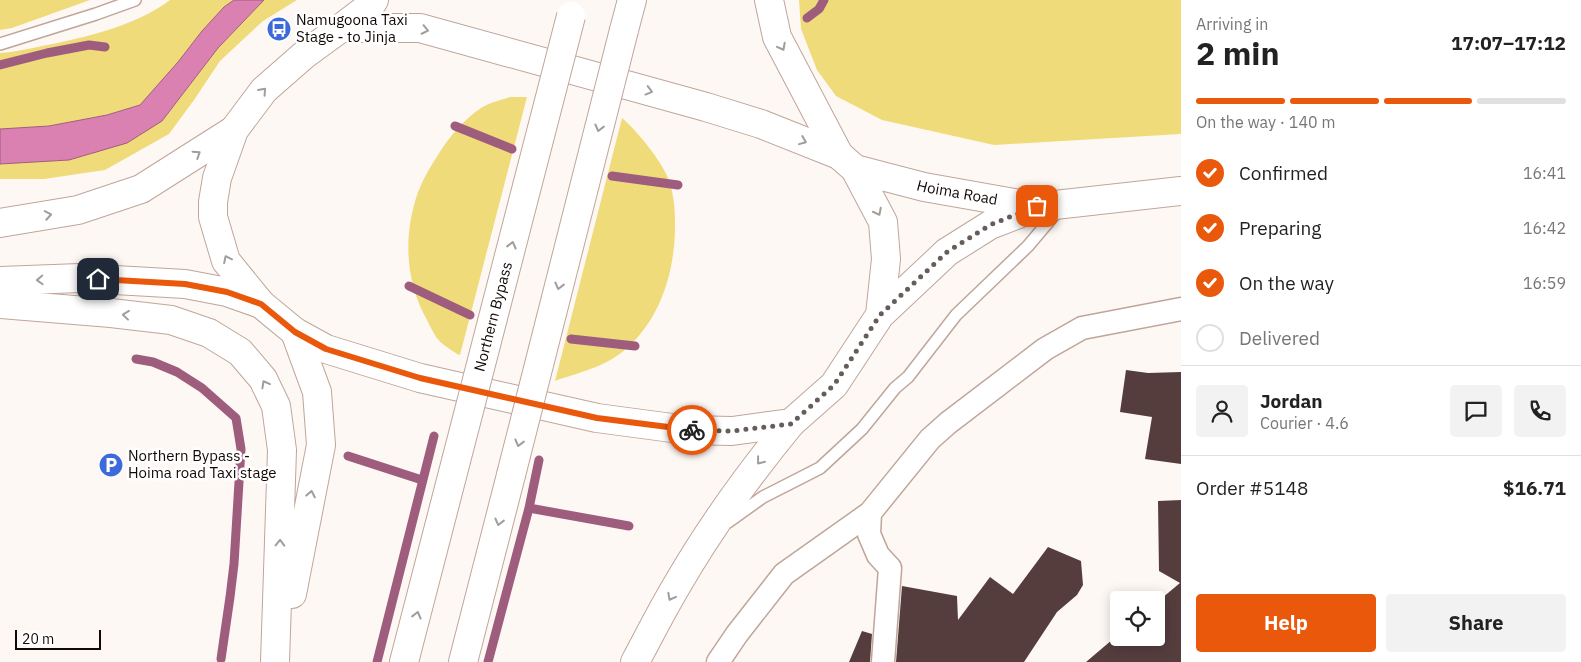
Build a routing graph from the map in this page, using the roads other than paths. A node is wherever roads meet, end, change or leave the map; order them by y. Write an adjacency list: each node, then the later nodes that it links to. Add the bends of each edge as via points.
1 (135, 0): 7 (lane)
2 (374, 0): 6 (main road)
3 (632, 0): 26 (main road, one-way to 26, bridge)
4 (769, 0): 9 (main road, one-way to 9, via 777,37)
5 (573, 8): 25 (main road, Northern Bypass, one-way to 5, bridge)
6 (341, 28): 8 (main road, one-way to 6, via 264,90); 9 (main road, Hoima Road, one-way to 9, via 420,28 761,124)
7 (0, 44)
8 (234, 130): 13 (main road, one-way to 8, via 78,210 141,189); 16 (main road, one-way to 8, via 226,261 213,217 217,178)
9 (847, 162): 12 (main road, Hoima Road, via 924,187); 18 (main road, one-way to 18, via 882,222 886,259)
10 (1181, 191): 11 (main road, Hoima Road)
11 (1064, 204): 12 (main road, Hoima Road); 22 (lane, via 1028,246 956,315 862,429 820,468 763,497)
12 (1037, 206): 18 (main road, via 990,225 947,252)
13 (0, 223)
14 (0, 281): 16 (main road, one-way to 14, via 227,292 185,284 80,278)
15 (0, 304): 23 (main road, one-way to 15, via 282,450 276,406 263,379 240,352 209,333 171,320)
16 (261, 304): 19 (main road)
17 (1181, 309): 21 (street, via 1082,328 1044,349 930,439)
18 (880, 315): 20 (main road, via 834,385)
19 (295, 332): 20 (main road, via 326,349 420,378 597,418 686,430 732,431); 24 (main road, one-way to 19, via 321,445 317,392)
20 (791, 424): 22 (main road, one-way to 22, via 757,465)
21 (870, 513): 28 (street, via 784,574); 29 (street, via 869,534 878,555 890,568)
22 (710, 534): 27 (main road, one-way to 27, via 677,585)
23 (275, 662)
24 (280, 662)
25 (404, 662)
26 (463, 662)
27 (635, 662)
28 (718, 662)
29 (883, 662)

